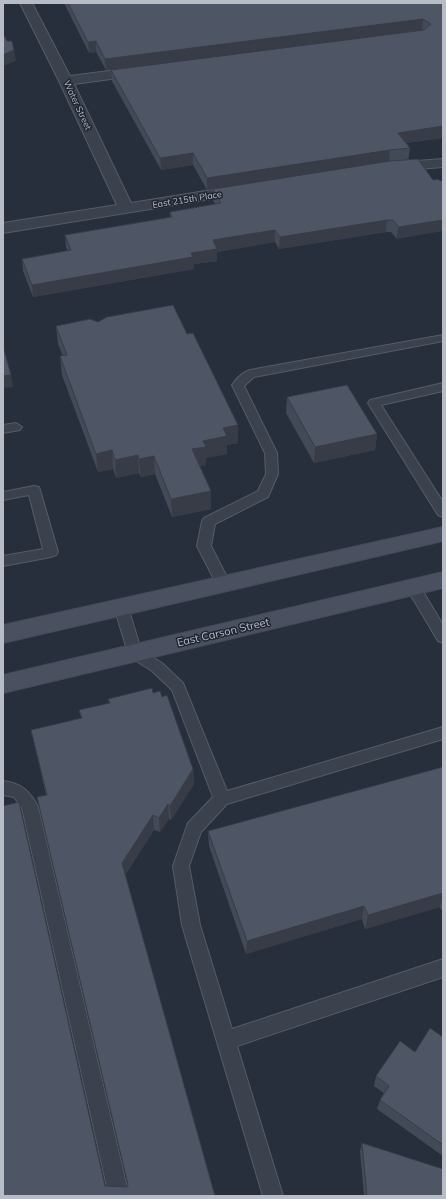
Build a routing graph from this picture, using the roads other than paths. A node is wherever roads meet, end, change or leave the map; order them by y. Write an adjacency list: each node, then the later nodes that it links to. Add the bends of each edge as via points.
1 (26, 3): 3 (street, Water Street)
2 (154, 69): 3 (street)
3 (66, 80): 7 (street, Water Street)
4 (443, 163): 5 (street)
5 (374, 170)
6 (258, 188): 7 (street, East 215th Place)
7 (126, 208): 8 (street, East 215th Place)
8 (3, 228)
9 (443, 338): 18 (lane, via 250,374 238,385 270,453 272,474 263,494 209,522 204,546)
10 (443, 387): 14 (lane, via 374,403)
11 (16, 427): 12 (lane)
12 (3, 429)
13 (3, 496): 16 (lane, via 34,490 51,552)
14 (443, 512)
15 (443, 534): 18 (main road)
16 (3, 562)
17 (443, 580): 19 (main road, East Carson Street)
18 (223, 584): 20 (main road)
19 (413, 587): 22 (lane); 23 (main road, East Carson Street)
20 (121, 607): 21 (main road); 23 (lane)
21 (3, 634)
22 (443, 637)
23 (135, 653): 24 (main road, East Carson Street); 27 (lane, via 157,667 178,687)
24 (3, 684)
25 (443, 733): 27 (lane)
26 (3, 788): 30 (lane, via 14,789 22,794 30,807)
27 (222, 798): 29 (lane, via 194,828 181,866 191,925)
28 (443, 968): 29 (lane)
29 (226, 1040): 31 (lane)
30 (119, 1196)
31 (272, 1196)

